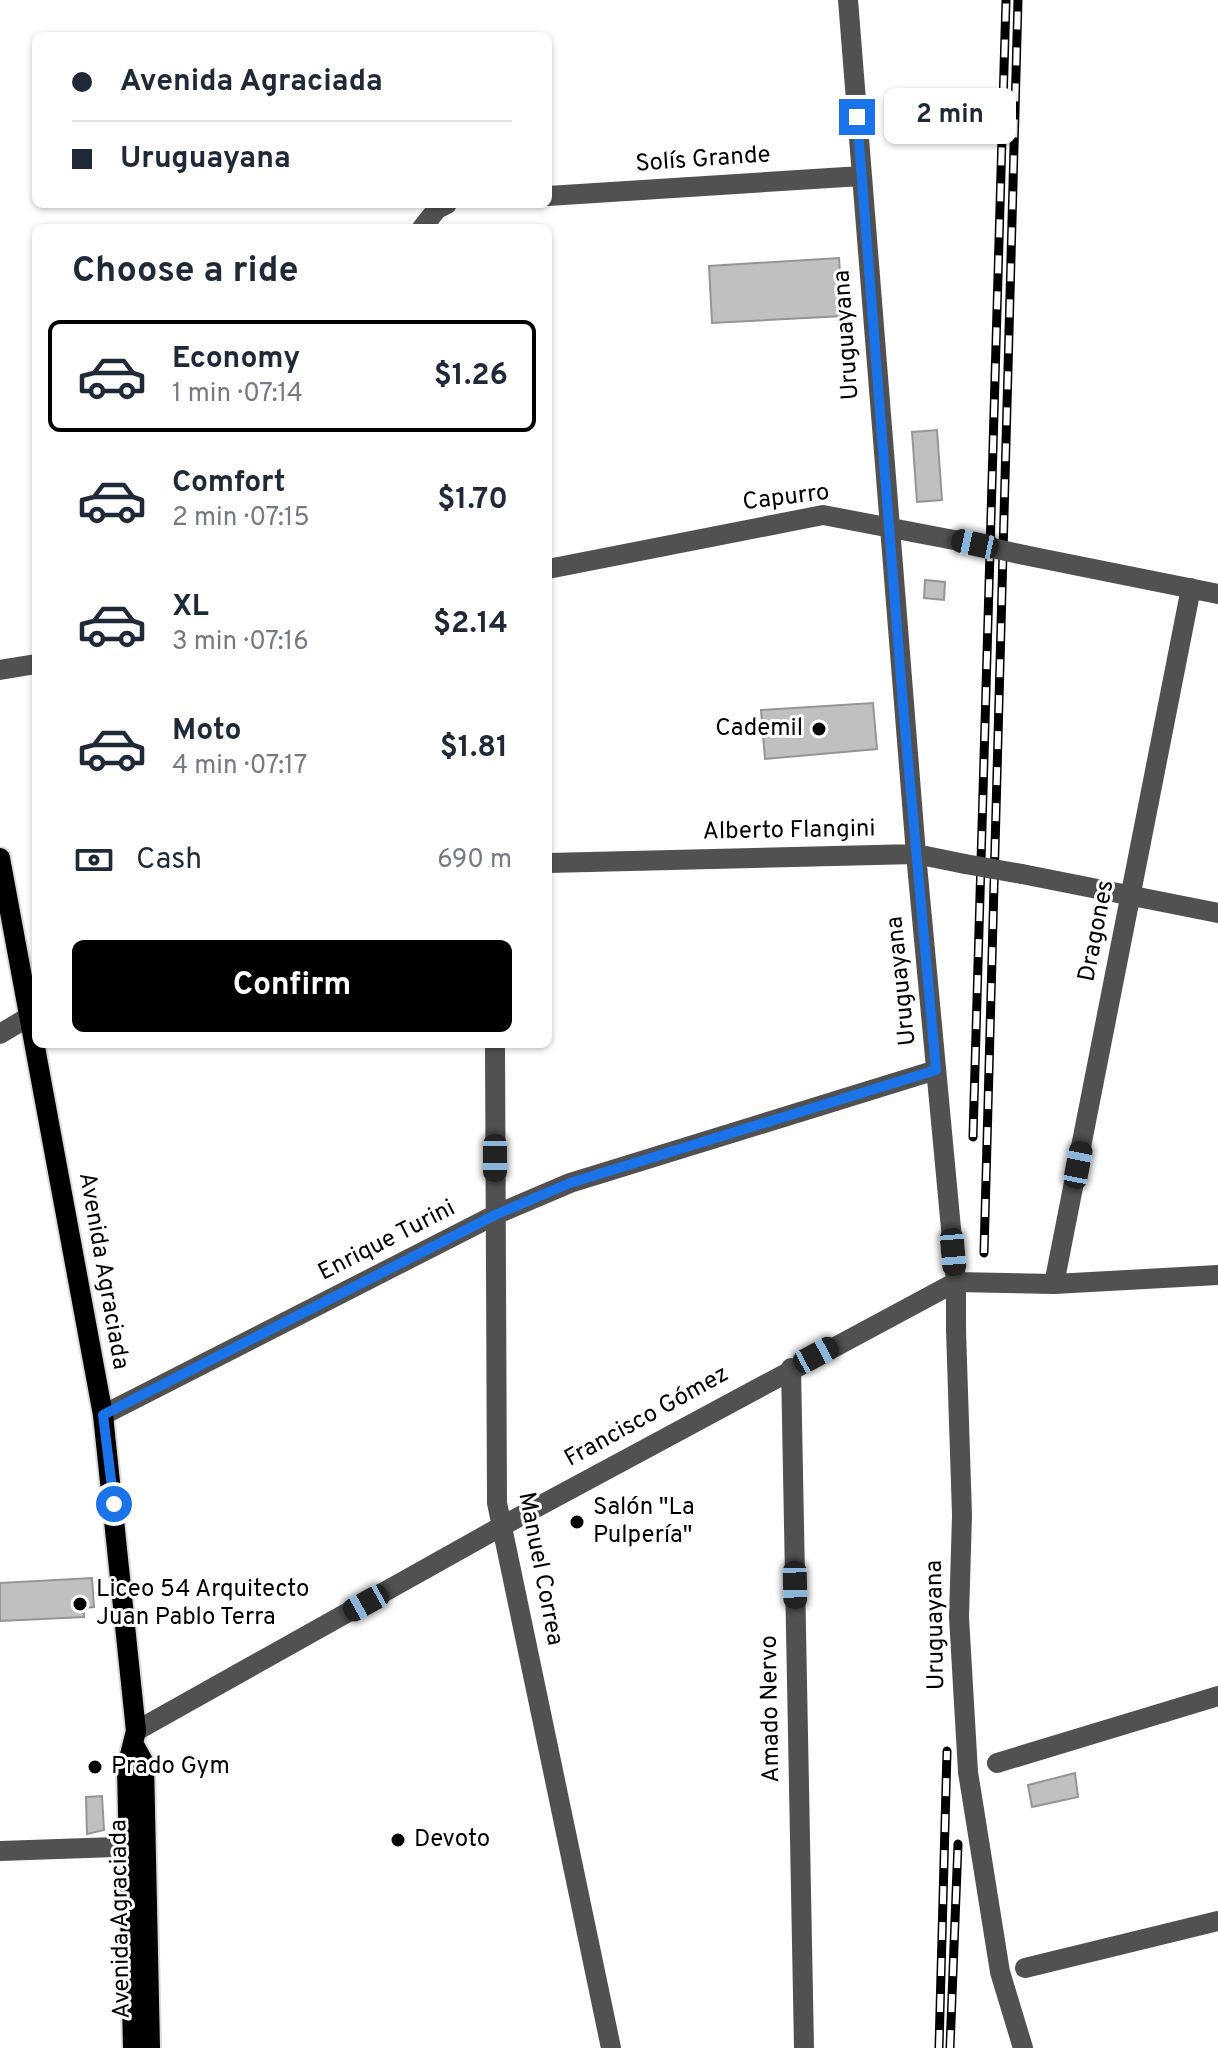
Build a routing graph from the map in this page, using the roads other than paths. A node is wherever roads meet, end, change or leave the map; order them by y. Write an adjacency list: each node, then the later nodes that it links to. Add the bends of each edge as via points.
1 (848, 0): 2 (street, Uruguayana)
2 (861, 176): 3 (street, Solís Grande); 6 (street, Uruguayana)
3 (552, 196)
4 (442, 208): 5 (street)
5 (424, 223)
6 (888, 526): 7 (street, Capurro, via 810,516); 8 (street, Capurro, bridge); 12 (street, Uruguayana)
7 (552, 568)
8 (1191, 588): 9 (street, Capurro); 15 (street, Dragones)
9 (1218, 594)
10 (32, 665): 11 (street)
11 (0, 670)
12 (916, 854): 14 (street, Alberto Flangini); 15 (street, Alberto Flangini, bridge); 22 (street, Uruguayana)
13 (0, 858): 17 (main road, Avenida Agraciada)
14 (552, 863)
15 (1130, 896): 16 (street, Alberto Flangini); 26 (street, Dragones)
16 (1218, 913)
17 (30, 1016): 18 (main road, Avenida Agraciada); 19 (street)
18 (32, 1027)
19 (0, 1034)
20 (36, 1048): 28 (main road, Avenida Agraciada)
21 (495, 1048): 23 (street, Manuel Correa)
22 (936, 1070): 23 (street, Enrique Turini, via 570,1183); 25 (street, Uruguayana)
23 (495, 1215): 28 (street, Enrique Turini); 29 (street, Manuel Correa, via 497,1503)
24 (1218, 1275): 26 (street, Francisco Gómez)
25 (956, 1282): 26 (street, Francisco Gómez); 27 (street, Francisco Gómez); 41 (street, Uruguayana, bridge, via 959,1617 968,1772 1000,1972)
26 (1054, 1284)
27 (791, 1368): 29 (street, Francisco Gómez); 40 (street, Amado Nervo)
28 (103, 1415): 31 (main road, Avenida Agraciada)
29 (502, 1526): 31 (street, Francisco Gómez); 39 (street, Manuel Correa)
30 (1218, 1696): 32 (street)
31 (135, 1737): 33 (main road, Avenida Agraciada, via 144,1763)
32 (997, 1763)
33 (137, 1847): 34 (street); 37 (main road, Avenida Agraciada); 38 (main road, Avenida Agraciada)
34 (0, 1851)
35 (1218, 1921): 36 (street)
36 (1025, 1968)
37 (133, 2048)
38 (150, 2048)
39 (611, 2048)
40 (804, 2048)
41 (1023, 2048)

